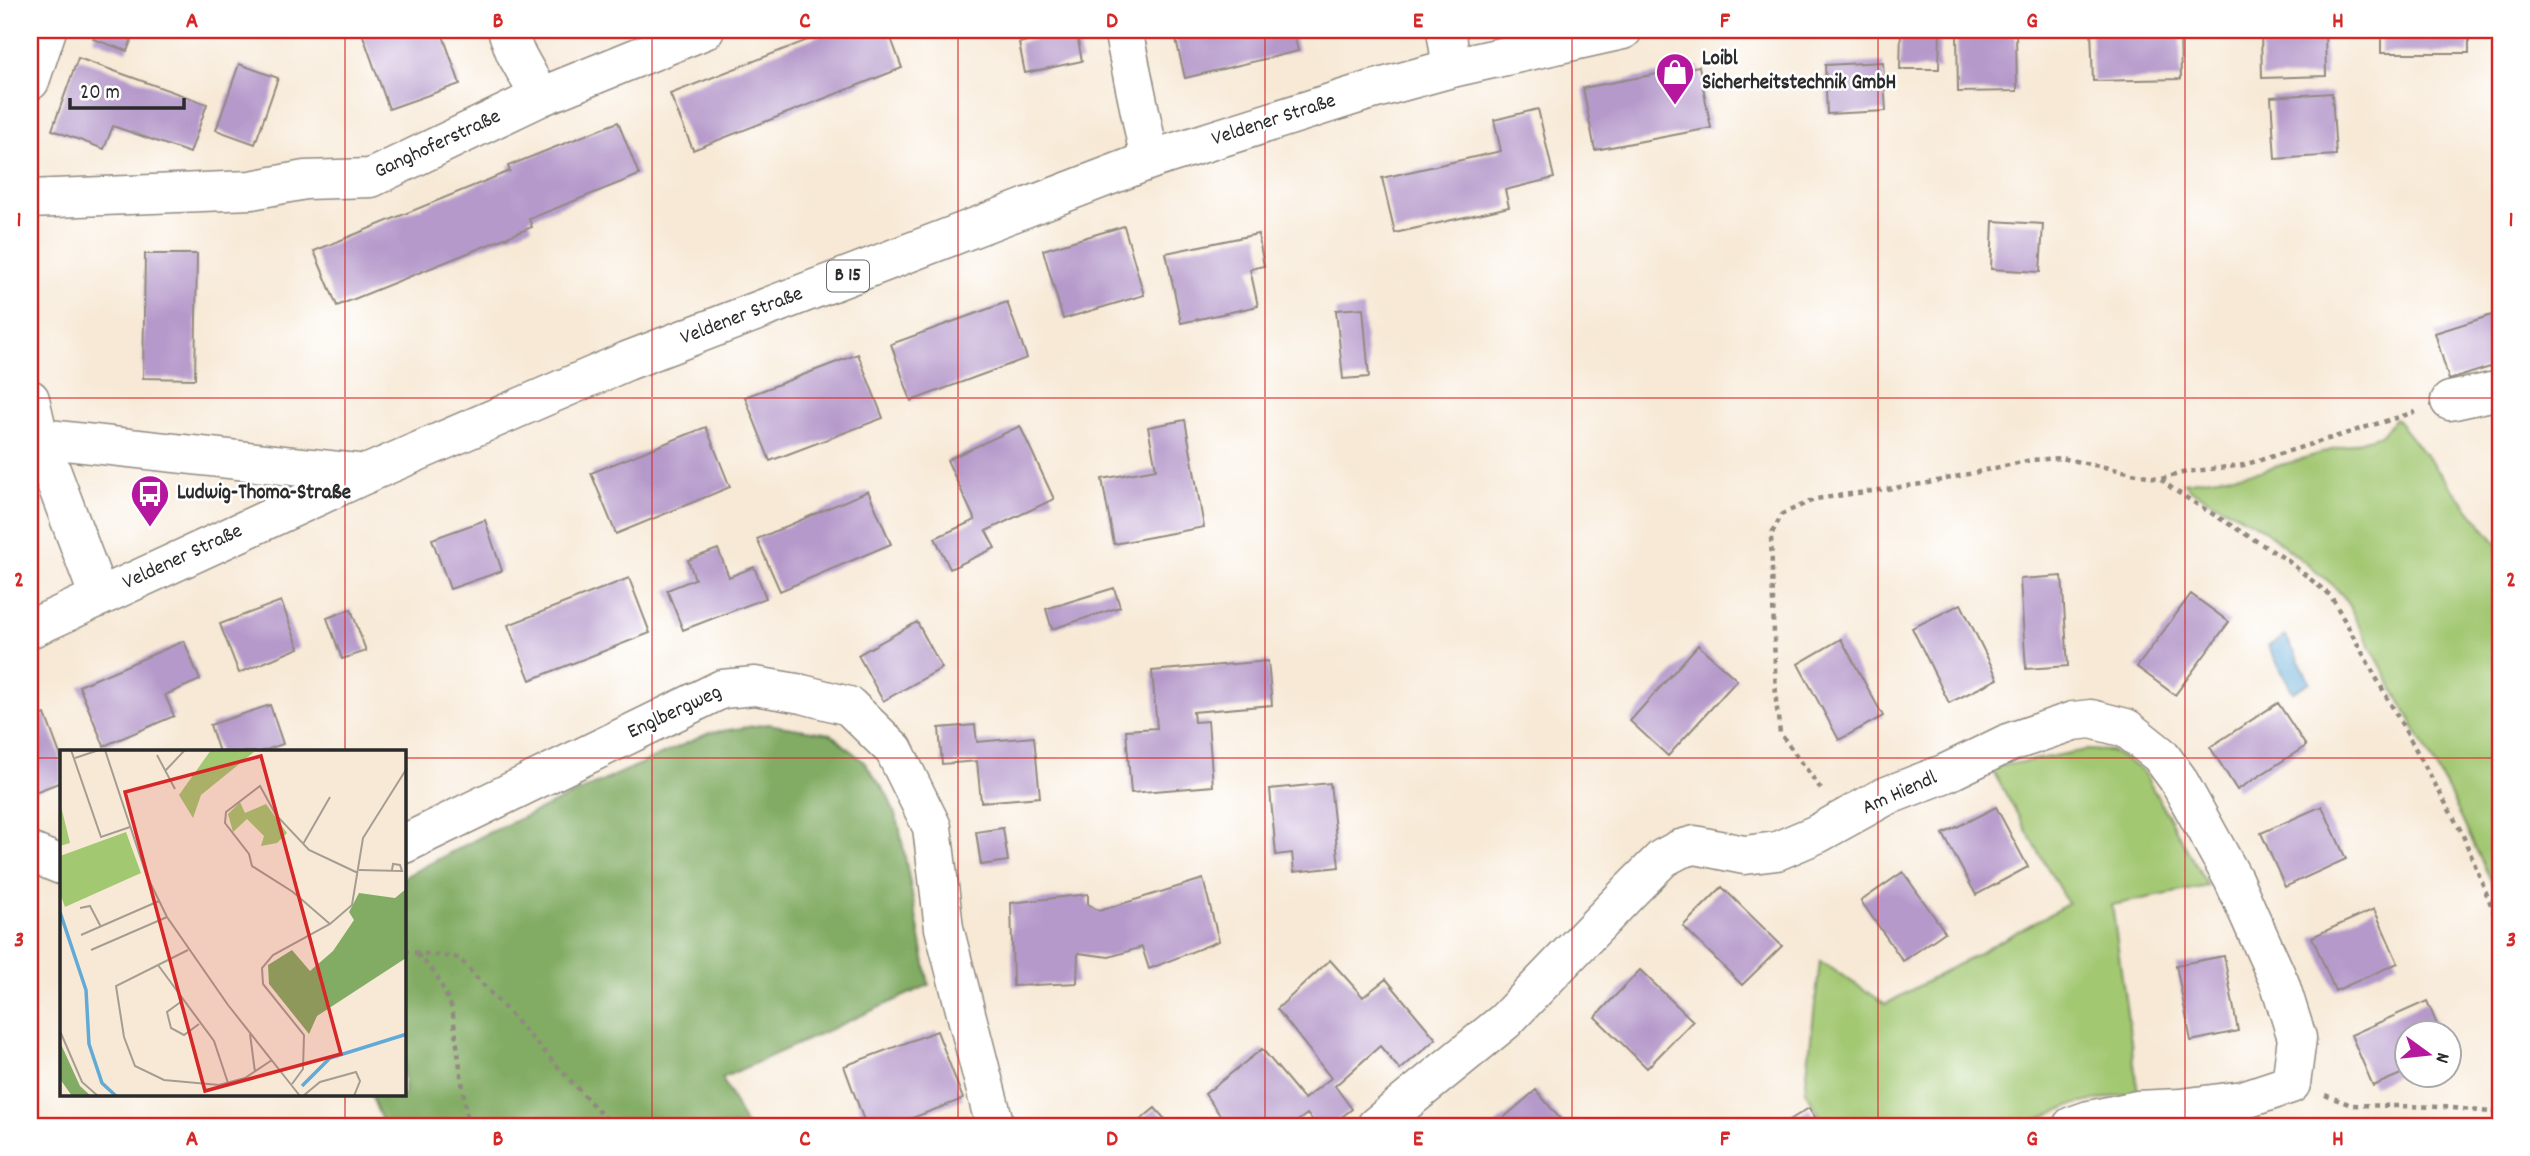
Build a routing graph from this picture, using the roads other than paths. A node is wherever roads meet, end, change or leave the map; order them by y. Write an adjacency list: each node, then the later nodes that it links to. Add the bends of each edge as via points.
1 (47, 30): 9 (street)
2 (507, 30): 10 (street)
3 (705, 30): 7 (street, Ganghoferstraße)
4 (1123, 30): 11 (street)
5 (1446, 30): 8 (street)
6 (1606, 31): 8 (street, Veldener Straße / B 15)
7 (649, 40): 10 (street, Ganghoferstraße)
8 (1452, 68): 11 (street, Veldener Straße / B 15)
9 (30, 80)
10 (540, 97): 12 (street, Ganghoferstraße, via 371,178 305,180 251,190)
11 (1150, 160): 17 (street, Veldener Straße / B 15, via 627,361)
12 (30, 199)
13 (2500, 390): 15 (street)
14 (30, 399): 16 (street)
15 (2450, 401)
16 (40, 438): 17 (street); 18 (street)
17 (366, 474): 18 (street, Veldener Straße / B 15)
18 (99, 597): 19 (street, Veldener Straße / B 15)
19 (30, 629)
20 (406, 843): 23 (street, Englbergweg, via 722,689 755,686 849,706 894,750 932,827 944,928)
21 (30, 852): 22 (street)
22 (60, 865)
23 (995, 1126)
24 (1376, 1126): 25 (street, Am Hiendl, via 1505,1021 1663,858 1695,845 1744,855 1777,851 1884,797 2008,743 2091,719 2126,729 2160,755 2177,778 2233,880 2280,984 2297,1038 2291,1084 2243,1100 2137,1110)
25 (2072, 1126)

